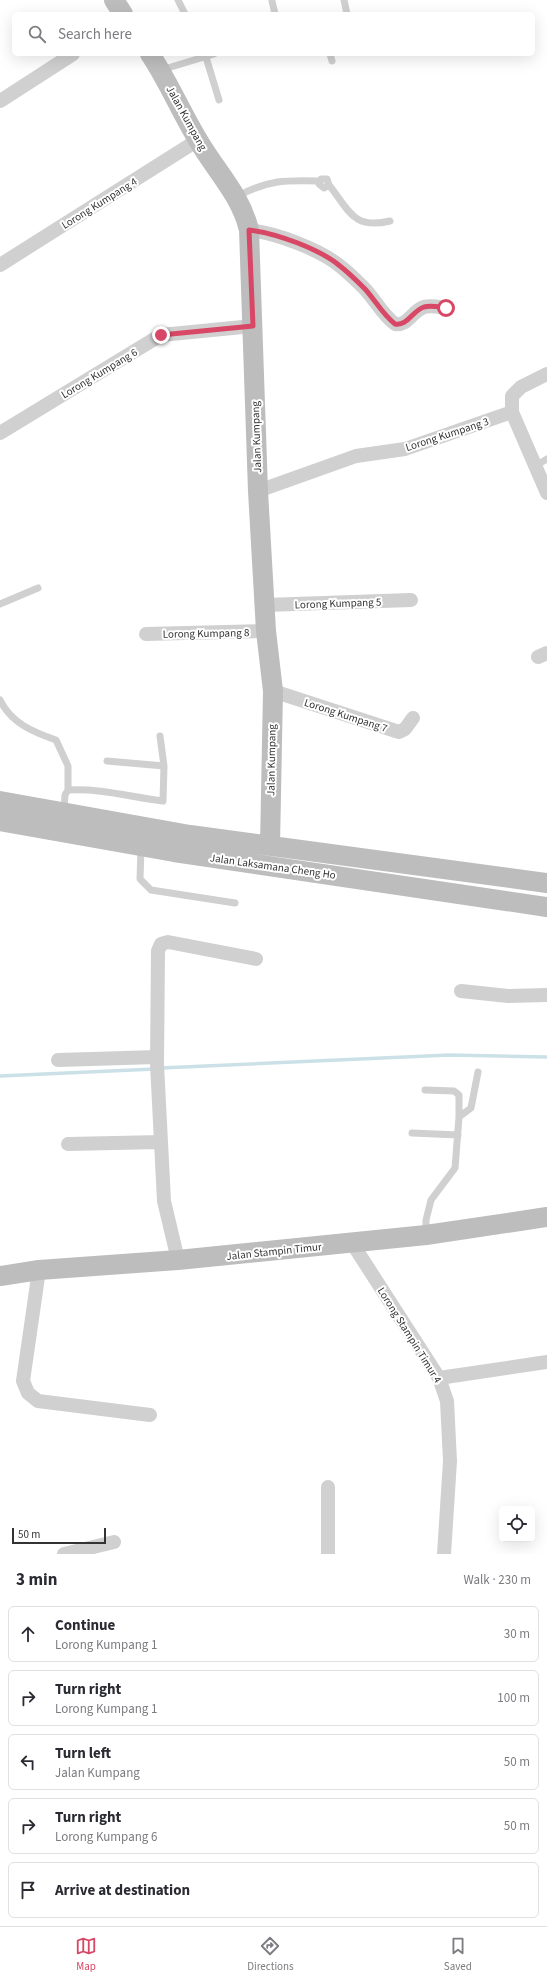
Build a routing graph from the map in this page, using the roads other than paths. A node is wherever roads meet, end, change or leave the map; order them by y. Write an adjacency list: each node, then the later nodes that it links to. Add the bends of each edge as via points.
1 (178, 0): 4 (lane)
2 (344, 0): 6 (lane)
3 (272, 1): 5 (lane)
4 (184, 12)
5 (275, 12)
6 (347, 12)
7 (70, 56): 12 (street)
8 (199, 56): 10 (lane)
9 (206, 56): 11 (lane)
10 (155, 62): 13 (street, Jalan Kumpang)
11 (219, 100)
12 (0, 101)
13 (198, 140): 14 (street, Jalan Kumpang); 17 (street, Lorong Kumpang 4)
14 (236, 197): 15 (lane, via 272,182 319,181 324,188 329,185 350,214 362,222 375,225); 16 (street, Jalan Kumpang)
15 (390, 221)
16 (249, 230): 18 (street, via 272,233 339,265 368,292 395,324 405,323 424,307); 19 (street, Jalan Kumpang)
17 (0, 265)
18 (446, 308)
19 (253, 326): 22 (street, Lorong Kumpang 6, via 161,335); 24 (street, Jalan Kumpang)
20 (547, 374): 21 (street, via 521,387 512,396)
21 (512, 412): 23 (street); 24 (street, Lorong Kumpang 3, via 405,449 356,456)
22 (0, 433)
23 (541, 462): 25 (street)
24 (258, 491): 29 (street, Jalan Kumpang)
25 (547, 493)
26 (38, 588): 28 (lane)
27 (411, 600): 29 (street, Lorong Kumpang 5)
28 (0, 604)
29 (265, 605): 30 (street, Jalan Kumpang)
30 (266, 631): 31 (street, Lorong Kumpang 8); 32 (street, Jalan Kumpang)
31 (146, 634)
32 (273, 692): 35 (street, Lorong Kumpang 7, via 399,732); 44 (street, Jalan Kumpang)
33 (0, 700): 34 (lane)
34 (3, 713): 39 (lane, via 34,732 56,740 68,766)
35 (413, 718)
36 (160, 736): 38 (lane)
37 (107, 760): 38 (lane)
38 (164, 766): 39 (lane, via 163,801 101,790)
39 (68, 790): 41 (lane, via 65,795)
40 (0, 801): 41 (street, Jalan Laksamana Cheng Ho)
41 (64, 813): 44 (street, Jalan Laksamana Cheng Ho)
42 (0, 821): 43 (street, Jalan Laksamana Cheng Ho)
43 (142, 846): 46 (lane, via 140,879 151,890); 47 (street, Jalan Laksamana Cheng Ho)
44 (270, 846): 45 (street, Jalan Laksamana Cheng Ho)
45 (547, 883)
46 (235, 904)
47 (547, 907)
48 (256, 959): 52 (street, via 168,942 161,944 158,951)
49 (461, 991): 50 (street, via 508,996)
50 (547, 995)
51 (58, 1060): 52 (street)
52 (157, 1061): 58 (street)
53 (478, 1072): 55 (lane, via 471,1108)
54 (425, 1090): 55 (lane, via 454,1091 459,1095)
55 (459, 1117): 57 (lane)
56 (412, 1133): 57 (lane)
57 (458, 1135): 61 (lane, via 455,1168 431,1200 426,1220)
58 (161, 1142): 59 (street); 63 (street, via 164,1201)
59 (68, 1144)
60 (547, 1217): 61 (street, Jalan Stampin Timur)
61 (426, 1236): 62 (street, Jalan Stampin Timur)
62 (352, 1243): 63 (street, Jalan Stampin Timur); 67 (street, Lorong Stampin Timur 4)
63 (178, 1260): 64 (street, Jalan Stampin Timur)
64 (39, 1270): 65 (street, Jalan Stampin Timur); 68 (street, via 22,1381 28,1393 38,1401)
65 (0, 1276)
66 (547, 1362): 67 (street)
67 (439, 1378): 73 (street, Lorong Stampin Timur 4, via 447,1401 450,1461)
68 (150, 1415)
69 (328, 1487): 72 (street)
70 (114, 1542): 71 (street)
71 (64, 1554)
72 (328, 1554)
73 (444, 1554)

